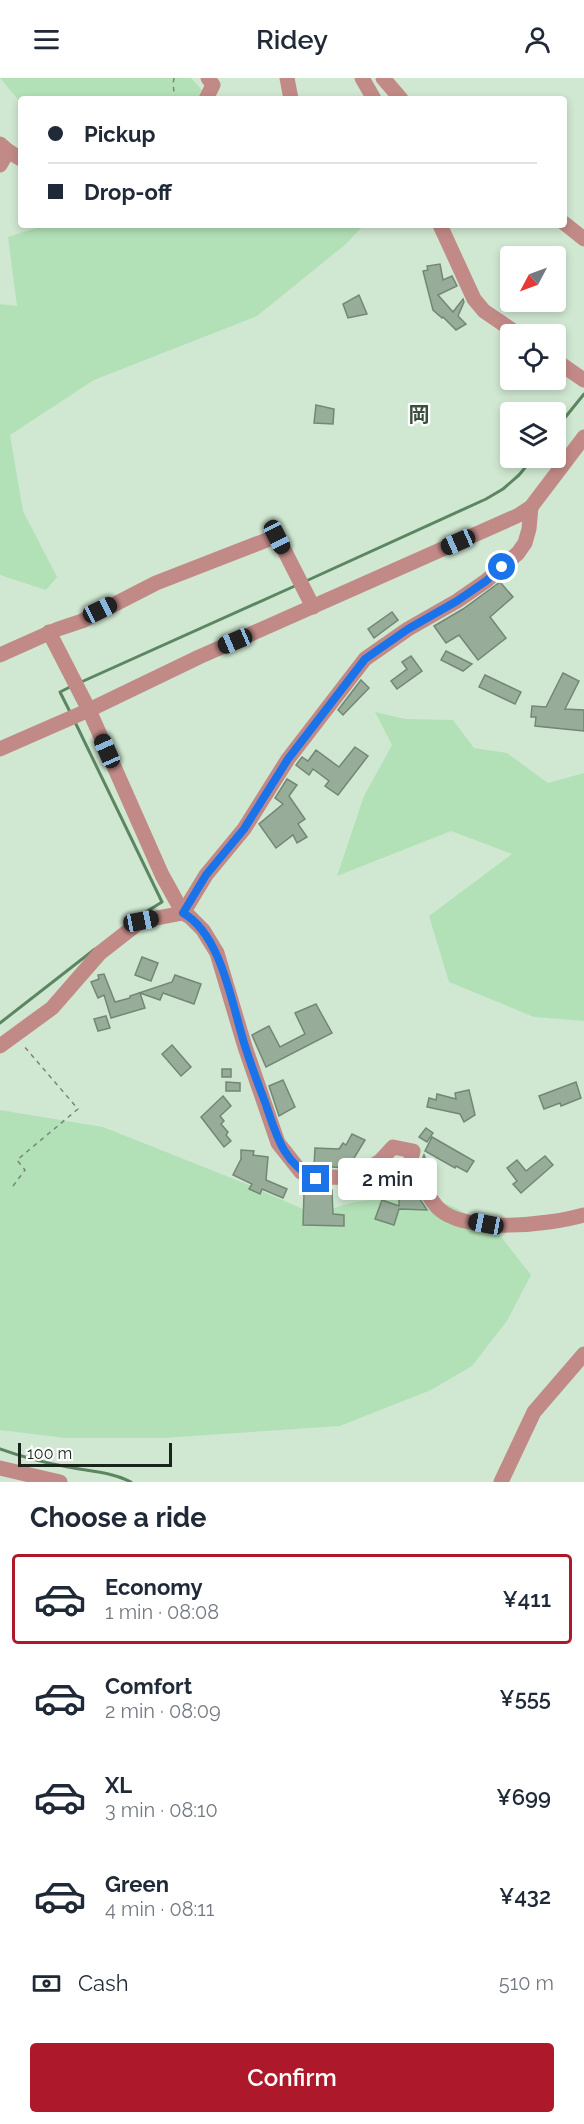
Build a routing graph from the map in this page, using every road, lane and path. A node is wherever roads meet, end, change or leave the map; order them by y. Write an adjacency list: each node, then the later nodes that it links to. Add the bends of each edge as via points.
1 (174, 78): 6 (path)
2 (208, 78): 7 (street, via 213,85)
3 (287, 78): 8 (street)
4 (362, 78): 9 (street)
5 (383, 78): 10 (street)
6 (174, 96)
7 (208, 96)
8 (290, 96)
9 (372, 96)
10 (398, 96)
11 (10, 151): 12 (street)
12 (0, 165)
13 (567, 225): 15 (street)
14 (441, 228): 16 (street, via 474,299)
15 (584, 239)
16 (503, 324)
17 (566, 368): 18 (street)
18 (584, 380)
19 (584, 437): 20 (street)
20 (531, 507): 21 (street); 26 (street, via 529,529 518,553 486,581 365,659 288,759 244,829 206,875)
21 (313, 607): 22 (street, via 277,537 156,583 82,621); 24 (street)
22 (49, 632): 23 (street); 24 (street)
23 (0, 655)
24 (89, 710): 25 (street); 26 (street, via 162,875)
25 (0, 749)
26 (183, 913): 27 (street, via 141,921 100,953 52,1008); 30 (street, via 202,930 217,953 278,1143 301,1172 316,1179 354,1178 393,1147 413,1151 409,1168 439,1208 449,1215 502,1226)
27 (15, 1035): 28 (street); 29 (path, via 78,1109 17,1160 25,1170)
28 (0, 1046)
29 (13, 1186)
30 (584, 1215)
31 (584, 1354): 34 (street, via 534,1412)
32 (0, 1468): 33 (street)
33 (60, 1482)
34 (501, 1482)

